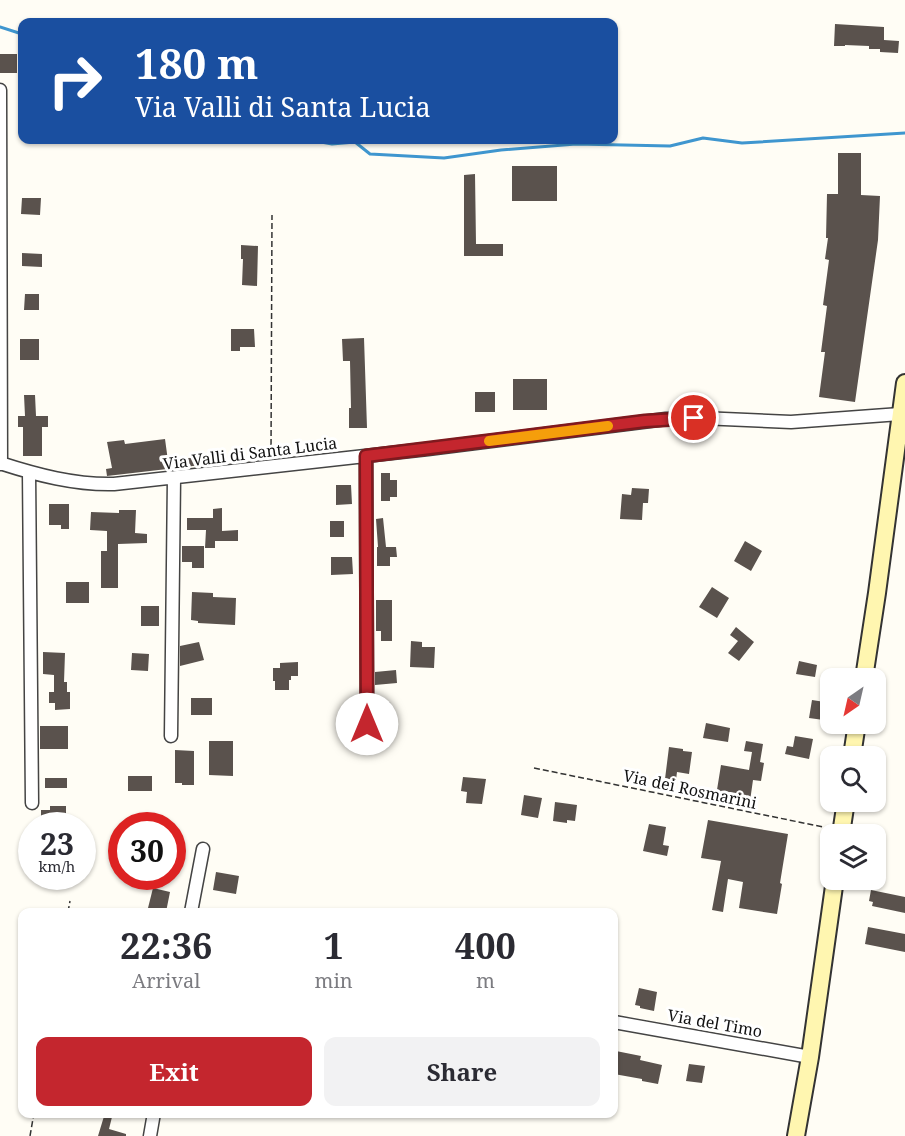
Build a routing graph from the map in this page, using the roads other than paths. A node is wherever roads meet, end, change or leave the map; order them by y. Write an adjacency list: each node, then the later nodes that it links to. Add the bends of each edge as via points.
1 (0, 90): 5 (street)
2 (905, 383): 3 (main road)
3 (900, 414): 4 (street, Via Valli di Santa Lucia, via 791,422 666,419); 8 (main road)
4 (366, 456): 7 (street, Via Valli di Santa Lucia); 9 (street)
5 (1, 464): 6 (street, Via Valli di Santa Lucia)
6 (29, 472): 7 (street, Via Valli di Santa Lucia, via 98,484); 11 (street)
7 (174, 478): 10 (street)
8 (866, 668)
9 (367, 724)
10 (171, 735)
11 (32, 803)
12 (203, 849): 14 (street)
13 (833, 890): 16 (main road)
14 (192, 908)
15 (618, 1023): 16 (street, Via del Timo)
16 (810, 1057): 19 (main road)
17 (153, 1118): 18 (street)
18 (150, 1136)
19 (796, 1136)

